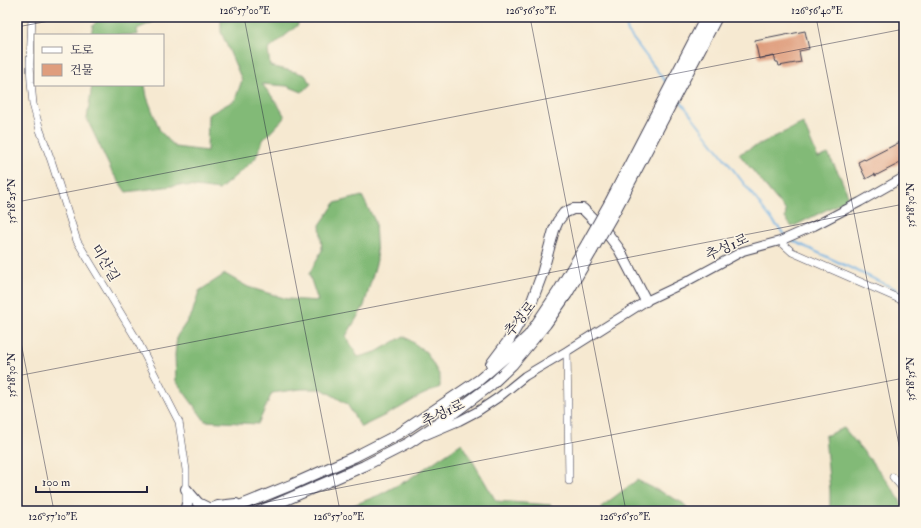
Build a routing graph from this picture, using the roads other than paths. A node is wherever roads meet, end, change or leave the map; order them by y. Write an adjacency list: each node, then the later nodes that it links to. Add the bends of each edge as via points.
1 (32, 17): 15 (street, 미산길, via 31,82 33,104 40,130 77,242 137,340 179,422)
2 (706, 17): 4 (main road, 추성로)
3 (717, 17): 4 (main road, 추성로)
4 (663, 110): 7 (main road, 추성로, bridge)
5 (904, 178): 6 (street, 추성1로)
6 (783, 240): 8 (street, 추성1로, via 743,251); 9 (street, via 792,252)
7 (589, 247): 11 (main road, 추성로, via 529,334); 12 (main road, 추성로, via 567,294 512,365 452,415)
8 (646, 301): 10 (street, 추성1로); 11 (main road, via 619,249 607,233 583,210 573,209 564,213 554,230 532,301 509,340)
9 (904, 301)
10 (566, 351): 12 (street, 추성1로, via 525,376 478,411); 14 (street)
11 (479, 380): 17 (main road, 추성로, via 399,434 354,457)
12 (409, 443): 20 (main road, 추성로, via 364,466)
13 (893, 477): 16 (street)
14 (569, 481)
15 (186, 489): 17 (main road, via 198,503 210,509); 18 (street, 미산길)
16 (904, 490)
17 (250, 502): 19 (main road, 추성로)
18 (186, 509)
19 (227, 511)
20 (260, 511)

